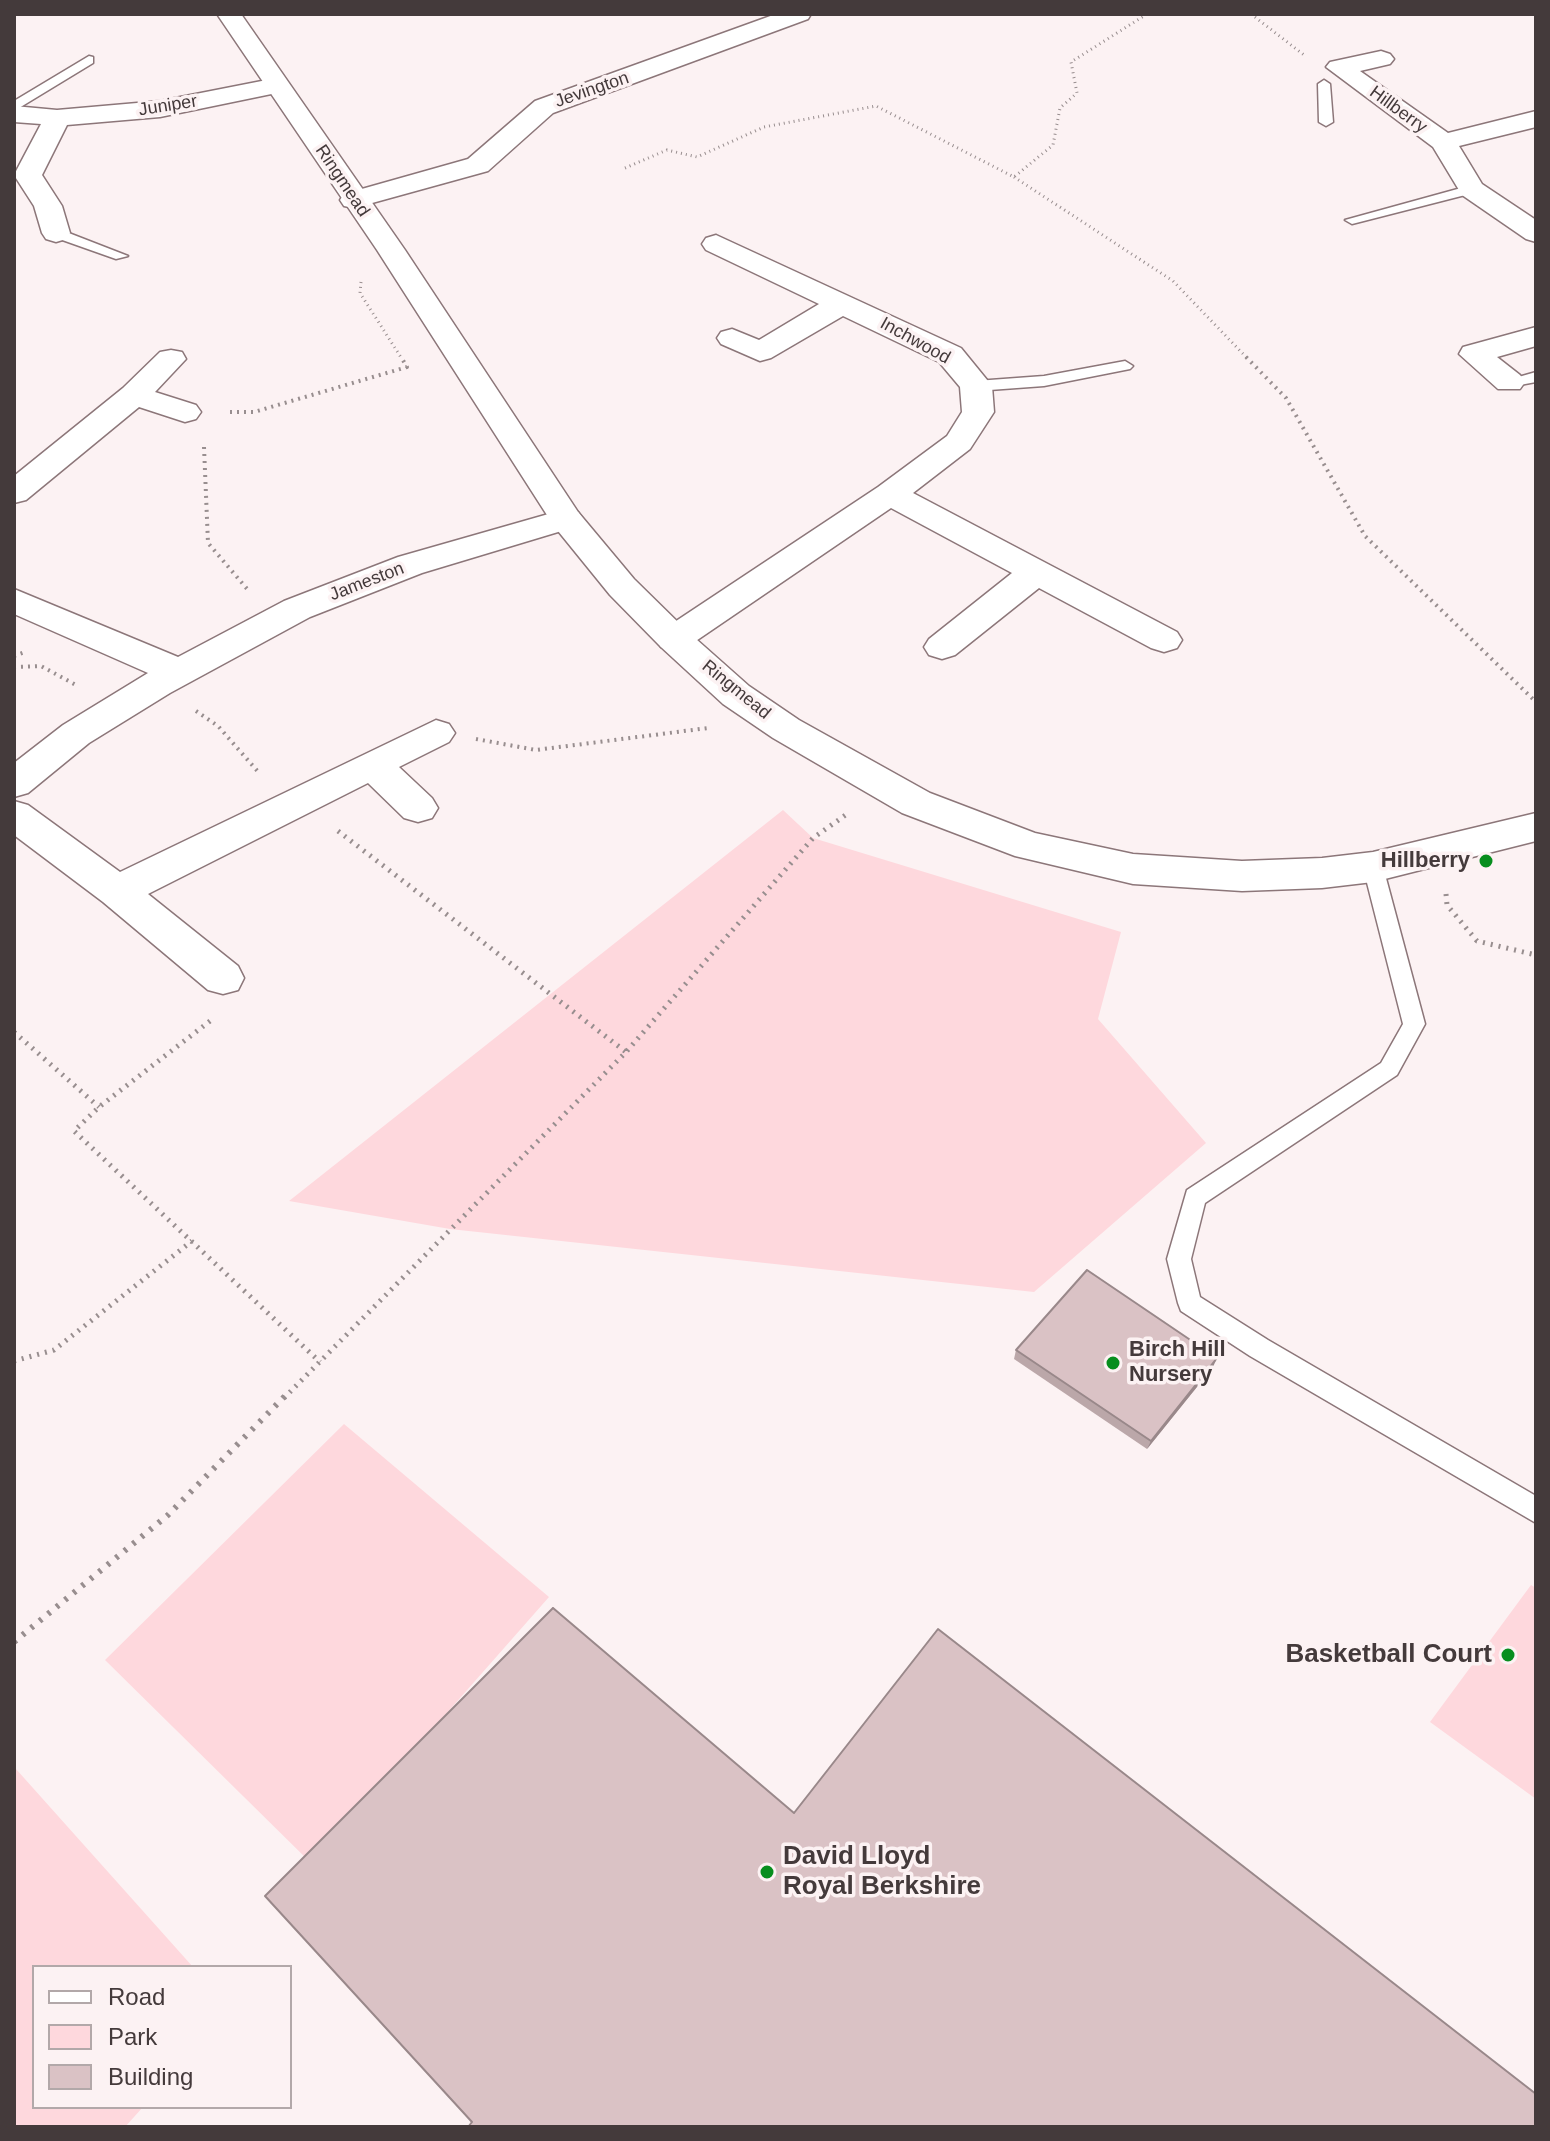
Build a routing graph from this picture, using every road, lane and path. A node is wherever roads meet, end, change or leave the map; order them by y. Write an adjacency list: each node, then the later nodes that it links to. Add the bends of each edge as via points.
1 (229, 14): 8 (street, Ringmead)
2 (799, 14): 18 (street, Jevington, via 544,107 478,165)
3 (1147, 14): 16 (path, via 1071,62 1077,93 1060,108 1053,145)
4 (1251, 14): 7 (path)
5 (1381, 59): 7 (street, Hillberry)
6 (89, 60): 9 (lane)
7 (1339, 76): 13 (lane); 14 (street, Hillberry)
8 (277, 86): 11 (street, Juniper, via 160,109); 18 (street, Ringmead)
9 (14, 107)
10 (14, 114): 11 (street, Juniper)
11 (57, 118): 20 (street, via 28,175 48,206)
12 (1536, 119): 14 (street, Hillberry)
13 (1326, 122)
14 (1443, 142): 17 (street, Hillberry)
15 (625, 168): 16 (path, via 667,150 697,157 764,127 876,106)
16 (1014, 177): 45 (path, via 1173,281 1286,398 1365,536)
17 (1472, 189): 19 (lane); 21 (street, Hillberry)
18 (354, 200): 23 (street, Ringmead)
19 (1352, 220)
20 (56, 233): 24 (lane)
21 (1536, 233)
22 (716, 244): 25 (street, Inchwood)
23 (391, 250): 33 (path, via 365,256 360,293 407,367 254,412); 36 (street, Ringmead)
24 (121, 256)
25 (843, 303): 27 (street, via 760,352); 31 (street, Inchwood, via 950,355)
26 (1536, 336): 30 (street, via 1474,354)
27 (732, 338)
28 (171, 359): 32 (street)
29 (1125, 366): 31 (lane, via 1044,381)
30 (1523, 379)
31 (976, 386): 35 (street, via 978,412 959,442)
32 (134, 395): 33 (street); 34 (street)
33 (185, 412): 39 (path, via 204,437 208,543)
34 (14, 493)
35 (890, 494): 37 (street); 40 (street)
36 (566, 519): 39 (street, Jameston, via 410,565); 40 (street, Ringmead)
37 (1036, 572): 41 (street); 42 (street)
38 (14, 600): 44 (street)
39 (275, 621): 44 (street, Jameston)
40 (674, 639): 56 (street, Ringmead, via 736,695 874,782 1029,846 1182,875)
41 (1164, 640)
42 (942, 647)
43 (14, 667): 46 (path, via 41,666)
44 (167, 678): 46 (street, Jameston); 51 (path, via 218,726 272,789)
45 (1536, 702)
46 (118, 708): 50 (street, Jameston)
47 (723, 726): 48 (path, via 536,750)
48 (436, 733): 49 (street)
49 (373, 765): 51 (street); 52 (street)
50 (14, 783)
51 (301, 802): 58 (street); 62 (path)
52 (418, 808)
53 (851, 810): 62 (path, via 813,838)
54 (14, 815): 58 (street)
55 (1536, 827): 56 (street, Ringmead)
56 (1373, 867): 67 (lane, via 1414,1024 1389,1069 1195,1197 1179,1259 1190,1303)
57 (1445, 887): 59 (path, via 1447,905 1477,941)
58 (117, 891): 60 (street)
59 (1536, 955)
60 (223, 978): 63 (path, via 239,999)
61 (14, 1032): 63 (path)
62 (626, 1052): 66 (path)
63 (99, 1107): 64 (path, via 74,1131)
64 (192, 1241): 65 (path, via 54,1350); 66 (path)
65 (14, 1361)
66 (320, 1362): 68 (path, via 168,1515)
67 (1536, 1510)
68 (14, 1642)

